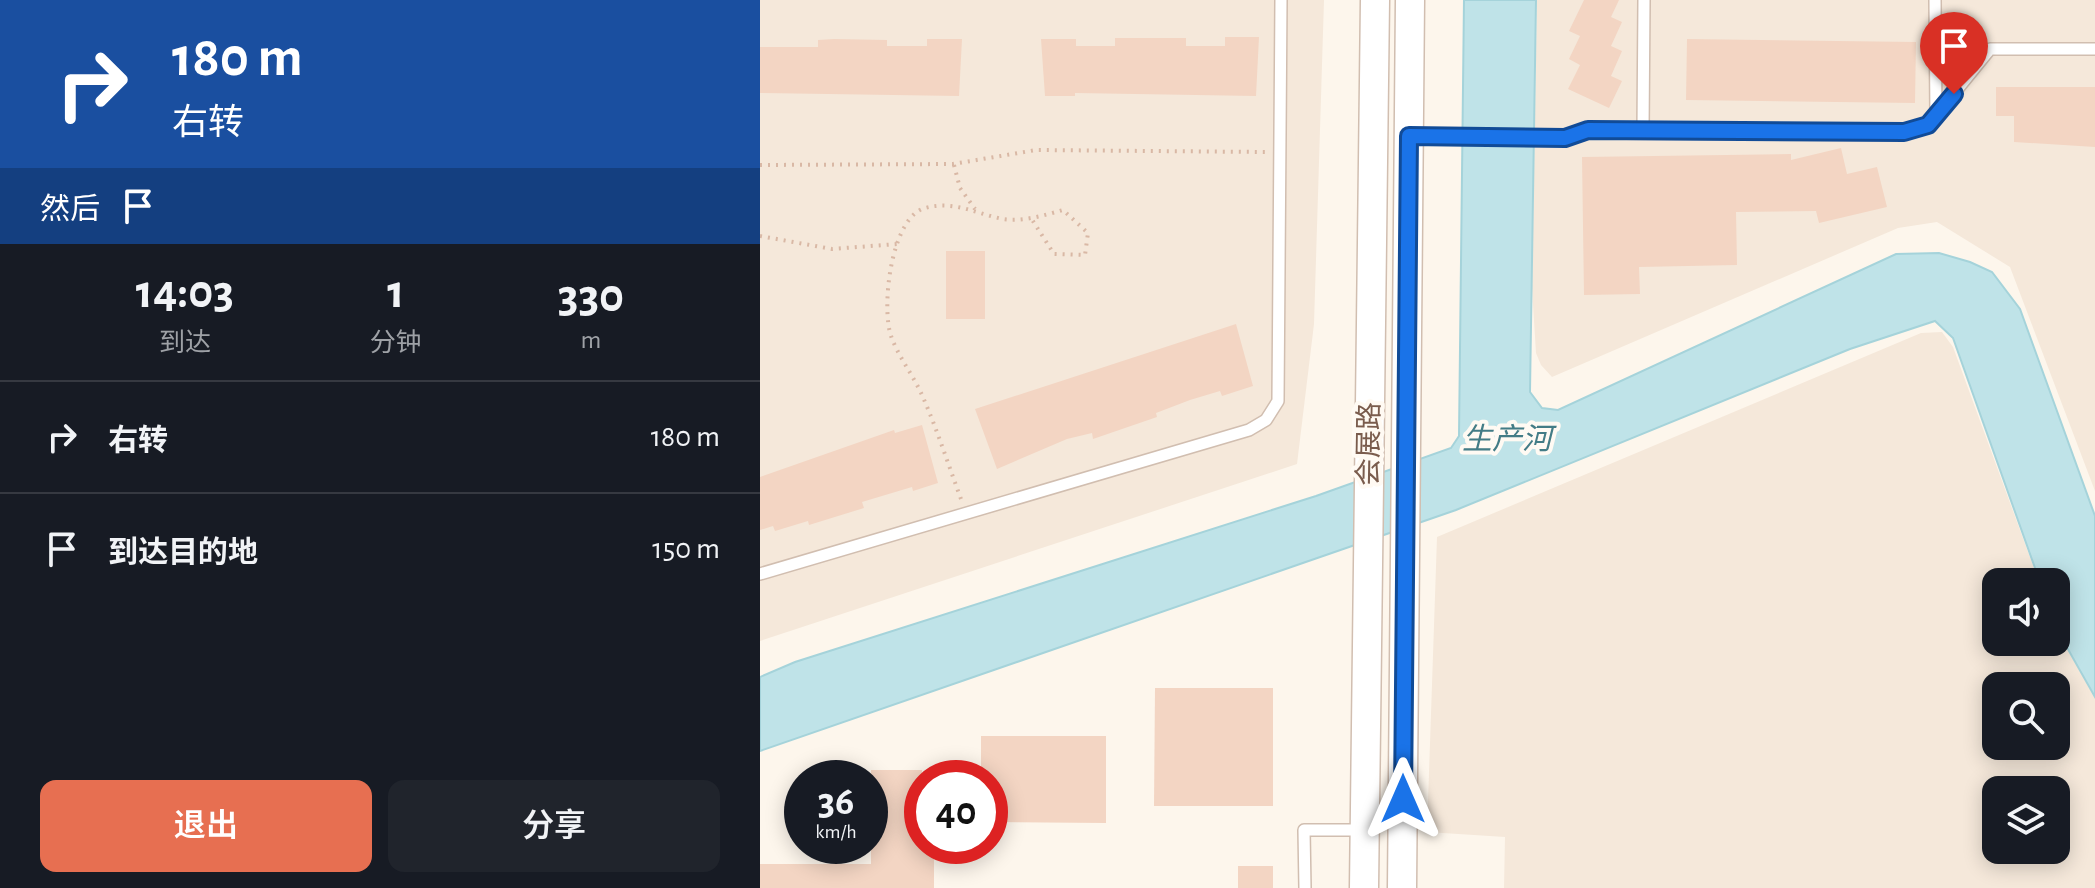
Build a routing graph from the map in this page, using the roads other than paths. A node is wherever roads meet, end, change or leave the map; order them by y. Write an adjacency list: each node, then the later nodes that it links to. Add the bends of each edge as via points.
1 (1281, 0): 10 (lane, via 1278,401 1266,420 1249,430)
2 (1375, 0): 11 (street, 会展路)
3 (1410, 0): 9 (street, 会展路)
4 (1644, 0): 8 (lane)
5 (1935, 0): 7 (lane)
6 (2095, 49): 7 (lane, via 1990,49)
7 (1936, 116): 8 (lane, via 1928,125 1904,132)
8 (1643, 131): 9 (lane, via 1588,130 1565,138)
9 (1409, 136): 14 (street, 会展路)
10 (760, 574)
11 (1364, 830): 12 (lane, via 1304,830); 13 (street, 会展路)
12 (1305, 888)
13 (1364, 888)
14 (1402, 888)

